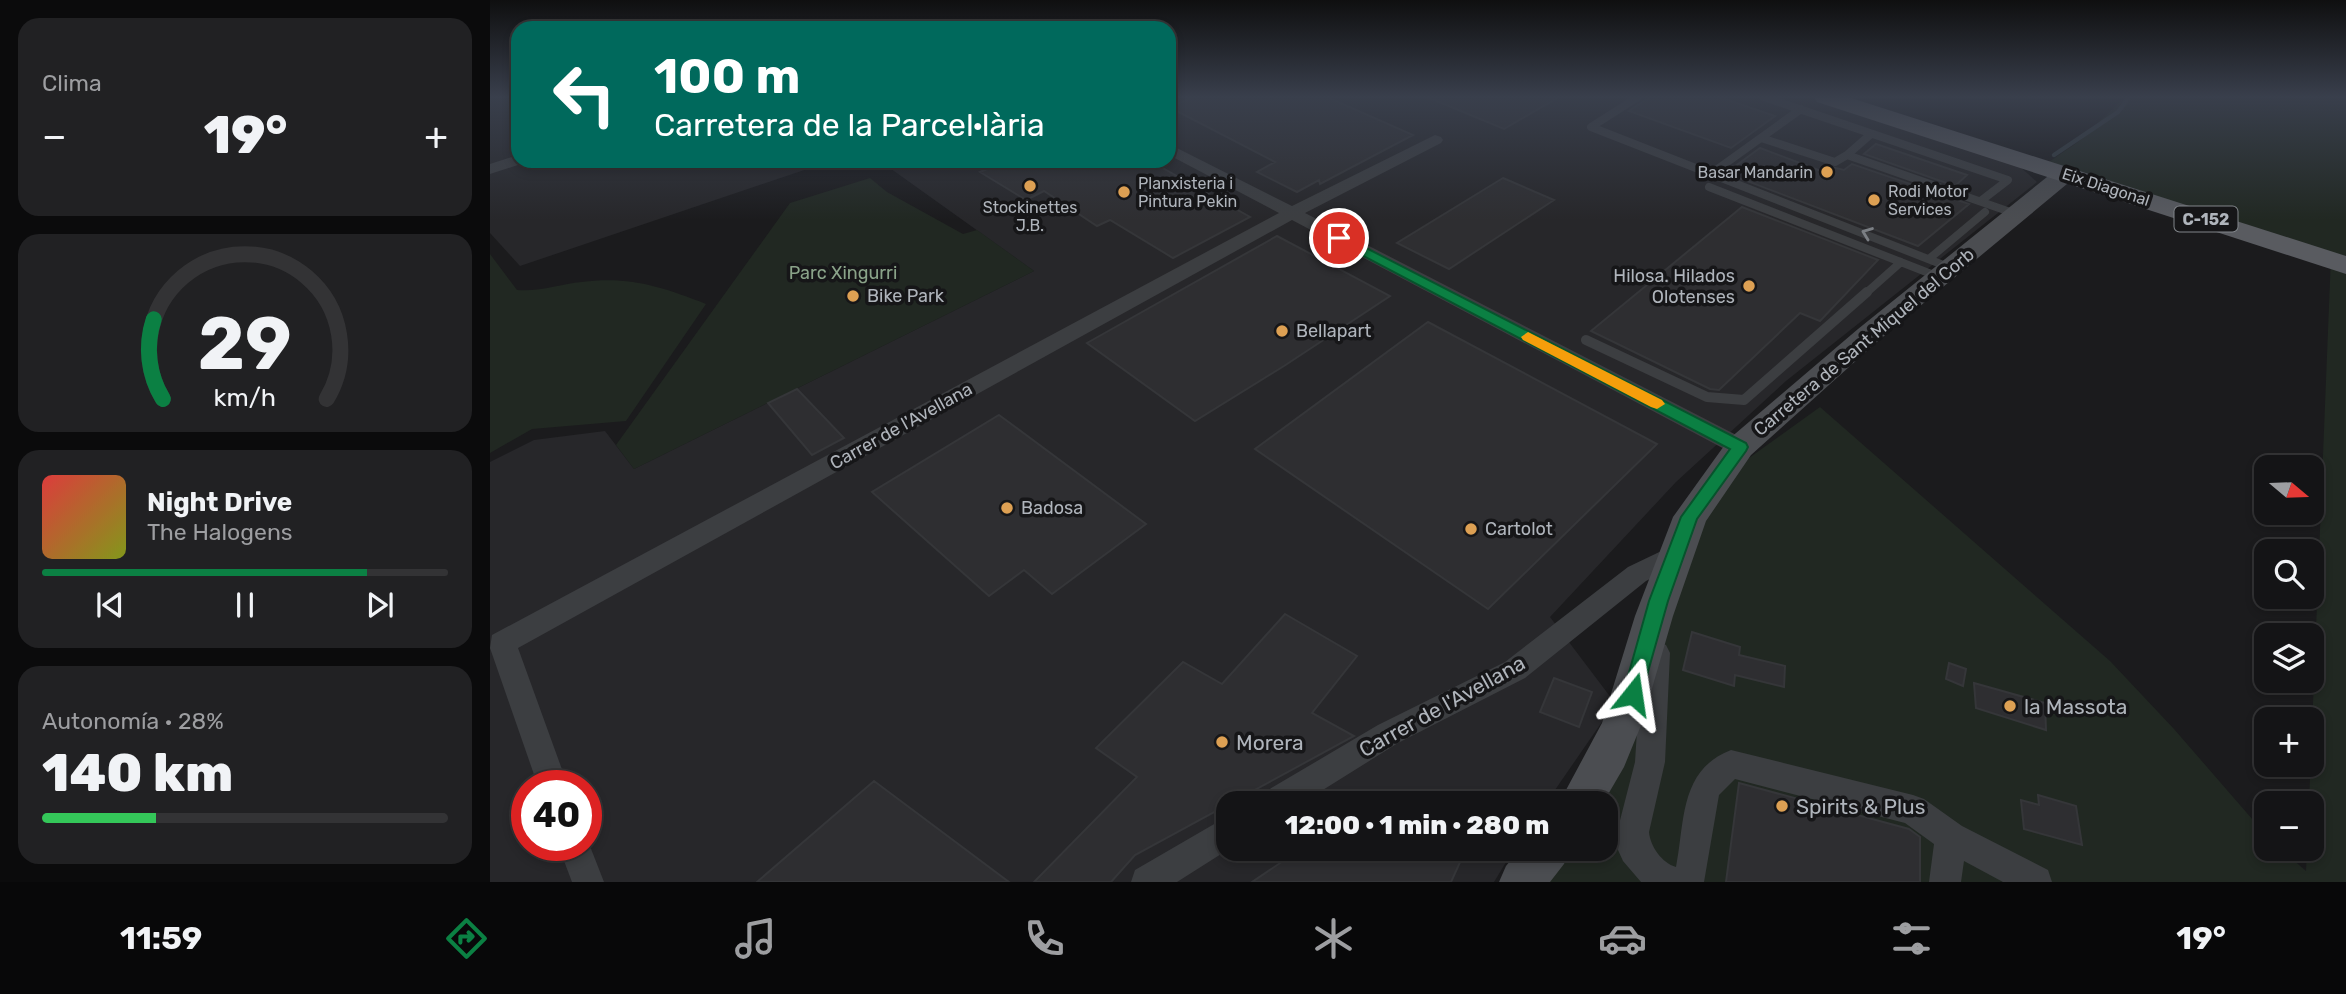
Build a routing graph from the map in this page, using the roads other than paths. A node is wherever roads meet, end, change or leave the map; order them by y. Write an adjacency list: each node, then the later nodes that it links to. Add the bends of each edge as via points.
1 (1620, 138): 11 (lane)
2 (1761, 138): 8 (lane, via 1833,162); 11 (lane)
3 (1866, 138): 8 (lane)
4 (1884, 138): 14 (lane, via 2006,177 2008,180)
5 (1953, 138): 12 (main road, Eix Diagonal / C-152)
6 (1435, 140): 16 (street, Carrer de l'Avellana)
7 (1176, 153): 16 (street)
8 (1847, 155): 14 (lane)
9 (511, 162): 10 (street)
10 (490, 169)
11 (1712, 173): 20 (lane, one-way to 11)
12 (2065, 174): 17 (street, Carretera de Sant Miquel del Corb); 19 (main road, Eix Diagonal / C-152)
13 (1709, 187): 18 (lane)
14 (1982, 200): 17 (lane)
15 (1984, 212): 20 (lane)
16 (1292, 214): 22 (street); 25 (street, Carrer de l'Avellana, via 502,643)
17 (2016, 214): 20 (street, Carretera de Sant Miquel del Corb)
18 (1901, 262): 20 (lane); 21 (lane, via 1744,400 1707,397)
19 (2346, 265)
20 (1940, 267): 22 (street, Carretera de Sant Miquel del Corb)
21 (1586, 340)
22 (1740, 447): 23 (street, Carretera de Sant Miquel del Corb, via 1690,517)
23 (1674, 555): 24 (street, Carretera de Sant Miquel del Corb); 26 (street, Carrer de l'Avellana, via 1637,575 1515,670 1388,734)
24 (1658, 601): 27 (street, Carretera de Sant Miquel del Corb, via 1622,723); 35 (street, via 1650,762 1633,832 1634,850 1658,877)
25 (547, 770)
26 (1294, 791)
27 (1587, 791)
28 (1951, 837): 36 (street, via 1913,810 1731,764 1704,791 1696,861 1689,879); 37 (street); 38 (street)
29 (1216, 839): 33 (street)
30 (581, 861): 32 (street)
31 (1539, 861): 34 (street)
32 (588, 882)
33 (1147, 882)
34 (1522, 882)
35 (1670, 882)
36 (1680, 882)
37 (1945, 882)
38 (2036, 882)

